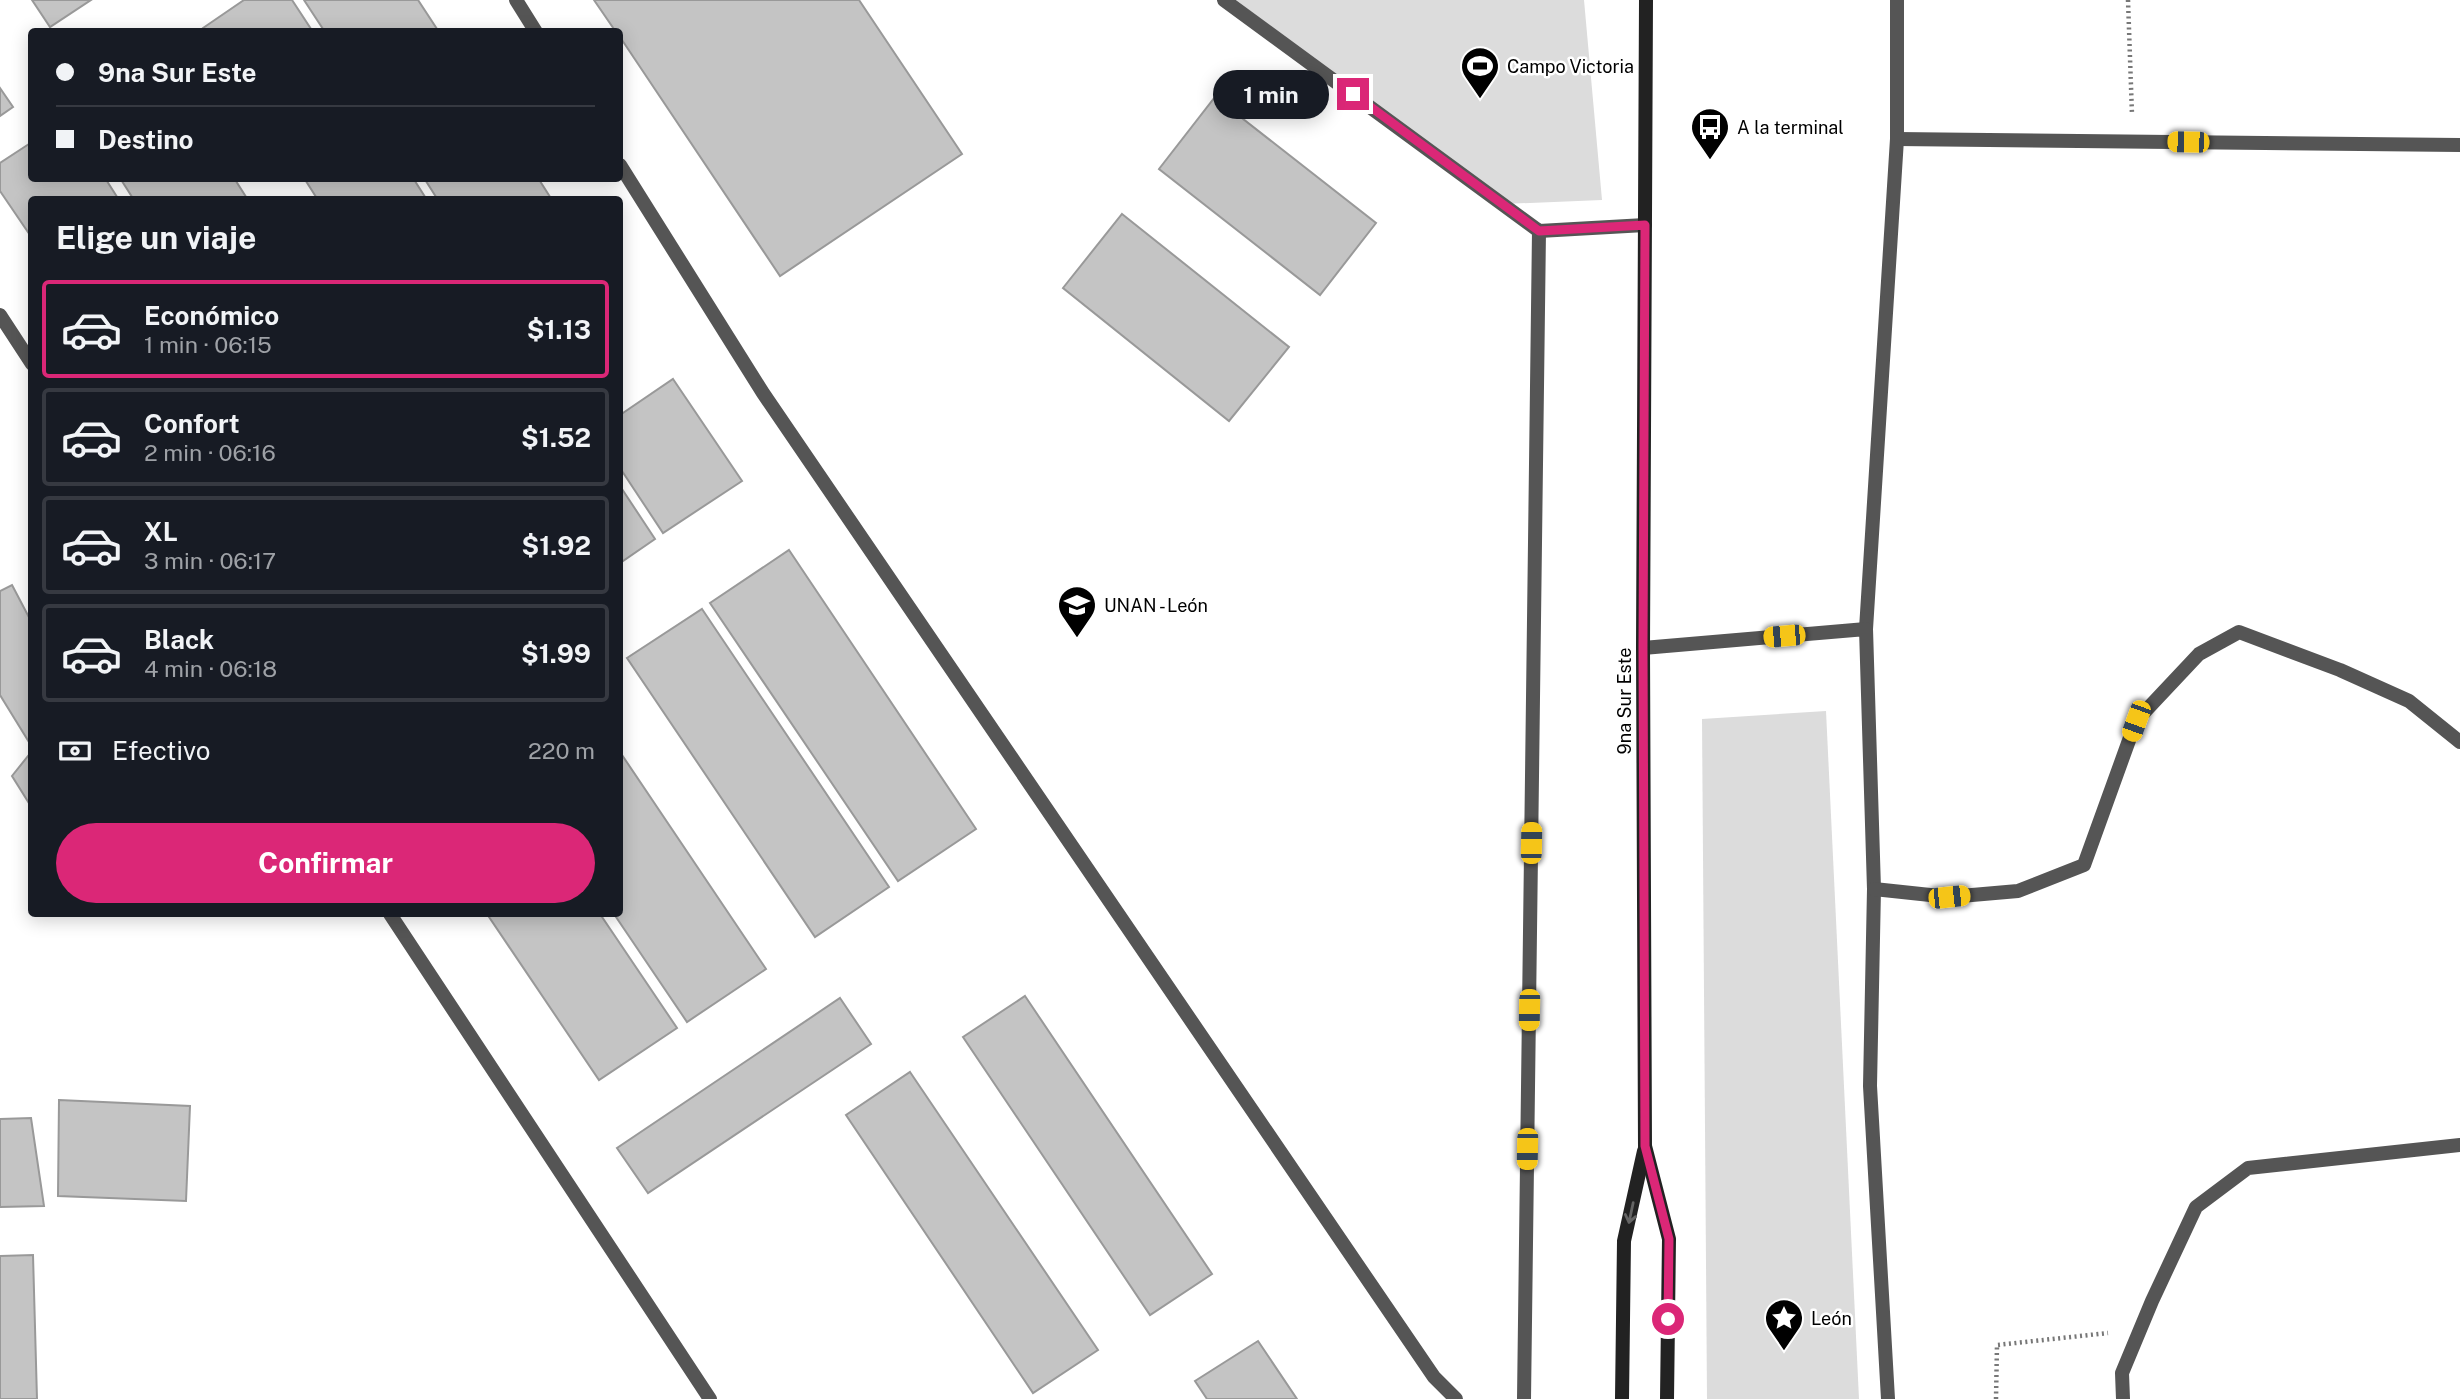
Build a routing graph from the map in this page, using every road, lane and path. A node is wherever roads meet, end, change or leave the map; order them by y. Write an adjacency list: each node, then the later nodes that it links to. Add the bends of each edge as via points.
1 (516, 0): 6 (street)
2 (1224, 0): 12 (street)
3 (1646, 0): 11 (street, 9na Sur Este)
4 (1897, 0): 7 (street)
5 (2128, 0): 8 (path)
6 (534, 28)
7 (1897, 139): 8 (street); 15 (street)
8 (2133, 142): 9 (street)
9 (2460, 145)
10 (623, 170): 24 (street, via 763,393 1427,1366)
11 (1645, 225): 12 (street); 16 (street, 9na Sur Este)
12 (1539, 231): 25 (street)
13 (0, 316): 14 (street)
14 (28, 358)
15 (1866, 629): 16 (street); 18 (street)
16 (1643, 648): 21 (street, 9na Sur Este)
17 (2460, 742): 18 (street, via 2409,701 2239,632 2199,654 2136,721 2084,865 2018,891 1949,897)
18 (1874, 889): 28 (street, via 1870,1086)
19 (392, 917): 23 (street)
20 (2460, 1145): 22 (street, via 2248,1168 2196,1207)
21 (1645, 1146): 26 (street, one-way to 26, via 1624,1241); 27 (street, 9na Sur Este, via 1669,1239)
22 (2140, 1330): 29 (path, via 1997,1345); 30 (street, via 2122,1373)
23 (710, 1399)
24 (1456, 1399)
25 (1524, 1399)
26 (1622, 1399)
27 (1667, 1399)
28 (1888, 1399)
29 (1996, 1399)
30 (2123, 1399)

